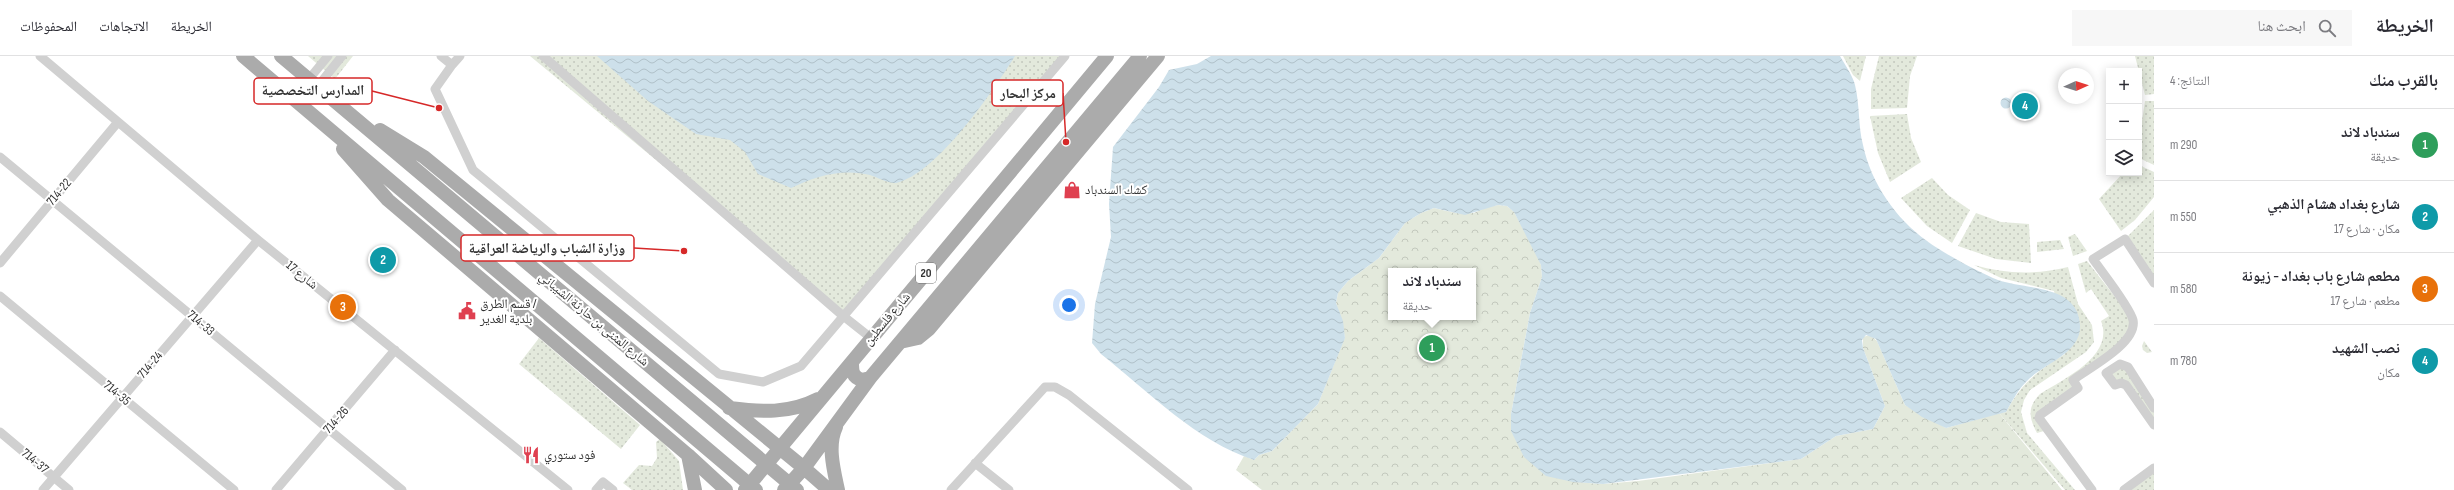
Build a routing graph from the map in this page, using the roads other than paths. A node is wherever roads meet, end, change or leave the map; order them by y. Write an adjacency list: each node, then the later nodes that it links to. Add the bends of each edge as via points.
1 (40, 56): 17 (street, شارع 17)
2 (243, 56): 16 (main road, شارع المثنى بن حارثة الشيباني)
3 (281, 56): 14 (main road, شارع المثنى بن حارثة الشيباني)
4 (328, 56): 14 (street)
5 (441, 56): 13 (street)
6 (460, 56): 13 (street)
7 (543, 56): 27 (street)
8 (1065, 56): 27 (street)
9 (1107, 56): 28 (main road, شارع فلسطين / 20)
10 (1140, 56): 18 (main road, شارع فلسطين / 20)
11 (1158, 56): 20 (main road)
12 (338, 58): 14 (street)
13 (452, 65): 27 (street, via 435,89 473,170 719,374 763,382 801,366)
14 (314, 83): 15 (main road, شارع المثنى بن حارثة الشيباني)
15 (338, 104): 35 (main road, via 424,157); 60 (main road, شارع المثنى بن حارثة الشيباني)
16 (308, 110): 42 (main road, via 388,200); 58 (main road, شارع المثنى بن حارثة الشيباني)
17 (118, 122): 21 (street, 714-22); 22 (street, شارع 17)
18 (1062, 149): 20 (main road); 29 (main road, شارع فلسطين / 20)
19 (0, 157): 21 (street, 714-33)
20 (1057, 177): 29 (main road, via 930,329 918,338)
21 (52, 200): 23 (street, 714-22); 26 (street, 714-33)
22 (258, 240): 26 (street, 714-24); 30 (street, شارع 17)
23 (0, 263)
24 (2154, 283): 66 (street, via 2125,239 2093,259 2131,314 2133,330 2126,342 2073,380 2078,388 2039,418)
25 (0, 296): 33 (street, 714-35)
26 (192, 316): 33 (street, 714-24); 39 (street, 714-33)
27 (842, 316): 28 (street)
28 (871, 338): 31 (main road, شارع فلسطين / 20)
29 (900, 342): 32 (main road, شارع فلسطين / 20)
30 (395, 350): 39 (street, 714-26); 52 (street, شارع 17)
31 (852, 362): 32 (main road, via 852,372 855,376 862,380); 34 (main road, شارع فلسطين / 20)
32 (870, 378): 37 (main road, شارع فلسطين / 20)
33 (122, 397): 46 (street, 714-24); 49 (street, 714-35)
34 (822, 397): 35 (main road, via 793,409 776,412); 41 (main road, شارع فلسطين / 20)
35 (729, 408): 41 (main road)
36 (2154, 408): 38 (street, via 2128,367 2120,364 2106,373 2115,385 2126,385)
37 (841, 416): 44 (main road, شارع فلسطين / 20); 62 (main road, via 834,431 832,444)
38 (2154, 425)
39 (328, 429): 50 (street, 714-26); 51 (street, 714-33)
40 (0, 432): 46 (street, 714-37)
41 (780, 448): 44 (main road); 57 (main road, شارع فلسطين / 20)
42 (688, 455): 55 (main road); 56 (main road)
43 (975, 463): 63 (street); 64 (street); 65 (street, via 1045,387 1055,387 1069,395)
44 (804, 468): 59 (main road, شارع فلسطين / 20); 61 (main road)
45 (2154, 468): 67 (street)
46 (54, 477): 47 (street, 714-24); 48 (street, 714-37)
47 (43, 490)
48 (69, 490)
49 (234, 490)
50 (276, 490)
51 (402, 490)
52 (568, 490)
53 (596, 490): 54 (street, via 603,482)
54 (613, 490)
55 (695, 490)
56 (726, 490)
57 (745, 490)
58 (756, 490)
59 (784, 490)
60 (797, 490)
61 (828, 490)
62 (838, 490)
63 (951, 490)
64 (1009, 490)
65 (1188, 490)
66 (2092, 490)
67 (2124, 490)

